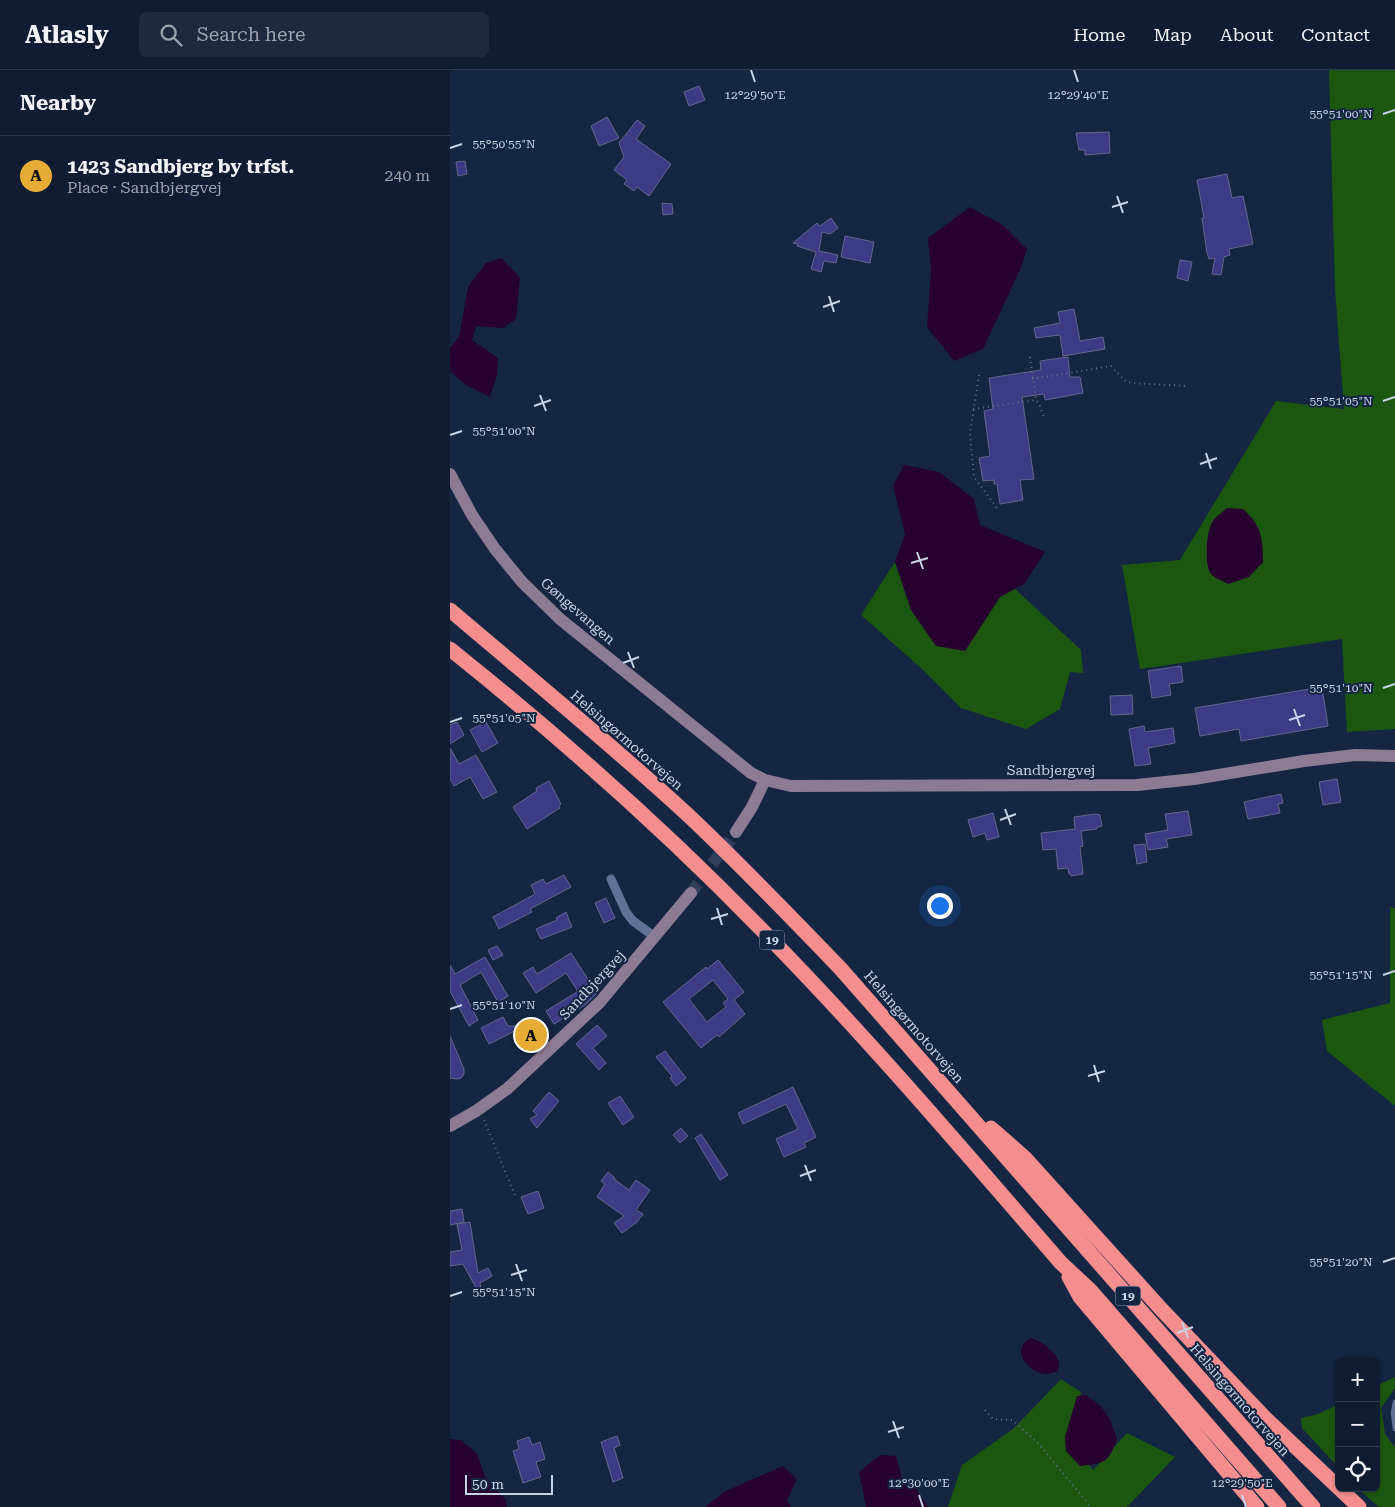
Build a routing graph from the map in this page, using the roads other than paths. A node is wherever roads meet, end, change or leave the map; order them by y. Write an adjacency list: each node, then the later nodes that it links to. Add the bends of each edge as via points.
1 (450, 474): 5 (street, Gøngevangen, via 494,548 522,582 568,625 751,773)
2 (450, 610): 10 (highway, Helsingørmotorvejen / 19, via 589,727 757,882 840,968)
3 (450, 649): 12 (highway, 19, via 624,798 764,932 852,1025)
4 (1395, 756): 5 (street, Sandbjergvej, via 1355,755 1137,785 791,786)
5 (764, 780): 6 (street, via 752,808)
6 (736, 832)
7 (611, 879): 9 (street, via 626,912)
8 (690, 893): 9 (street, Sandbjergvej)
9 (655, 937): 11 (street, Sandbjergvej, via 600,1002 508,1089)
10 (944, 1085): 17 (highway, Helsingørmotorvejen / 19); 18 (highway, via 1025,1158 1238,1390)
11 (450, 1126)
12 (1061, 1263): 15 (highway, via 1080,1297); 16 (highway, 19, via 1090,1290)
13 (1395, 1402): 14 (lane)
14 (1395, 1429)
15 (1257, 1507)
16 (1279, 1507)
17 (1313, 1507)
18 (1359, 1507)

